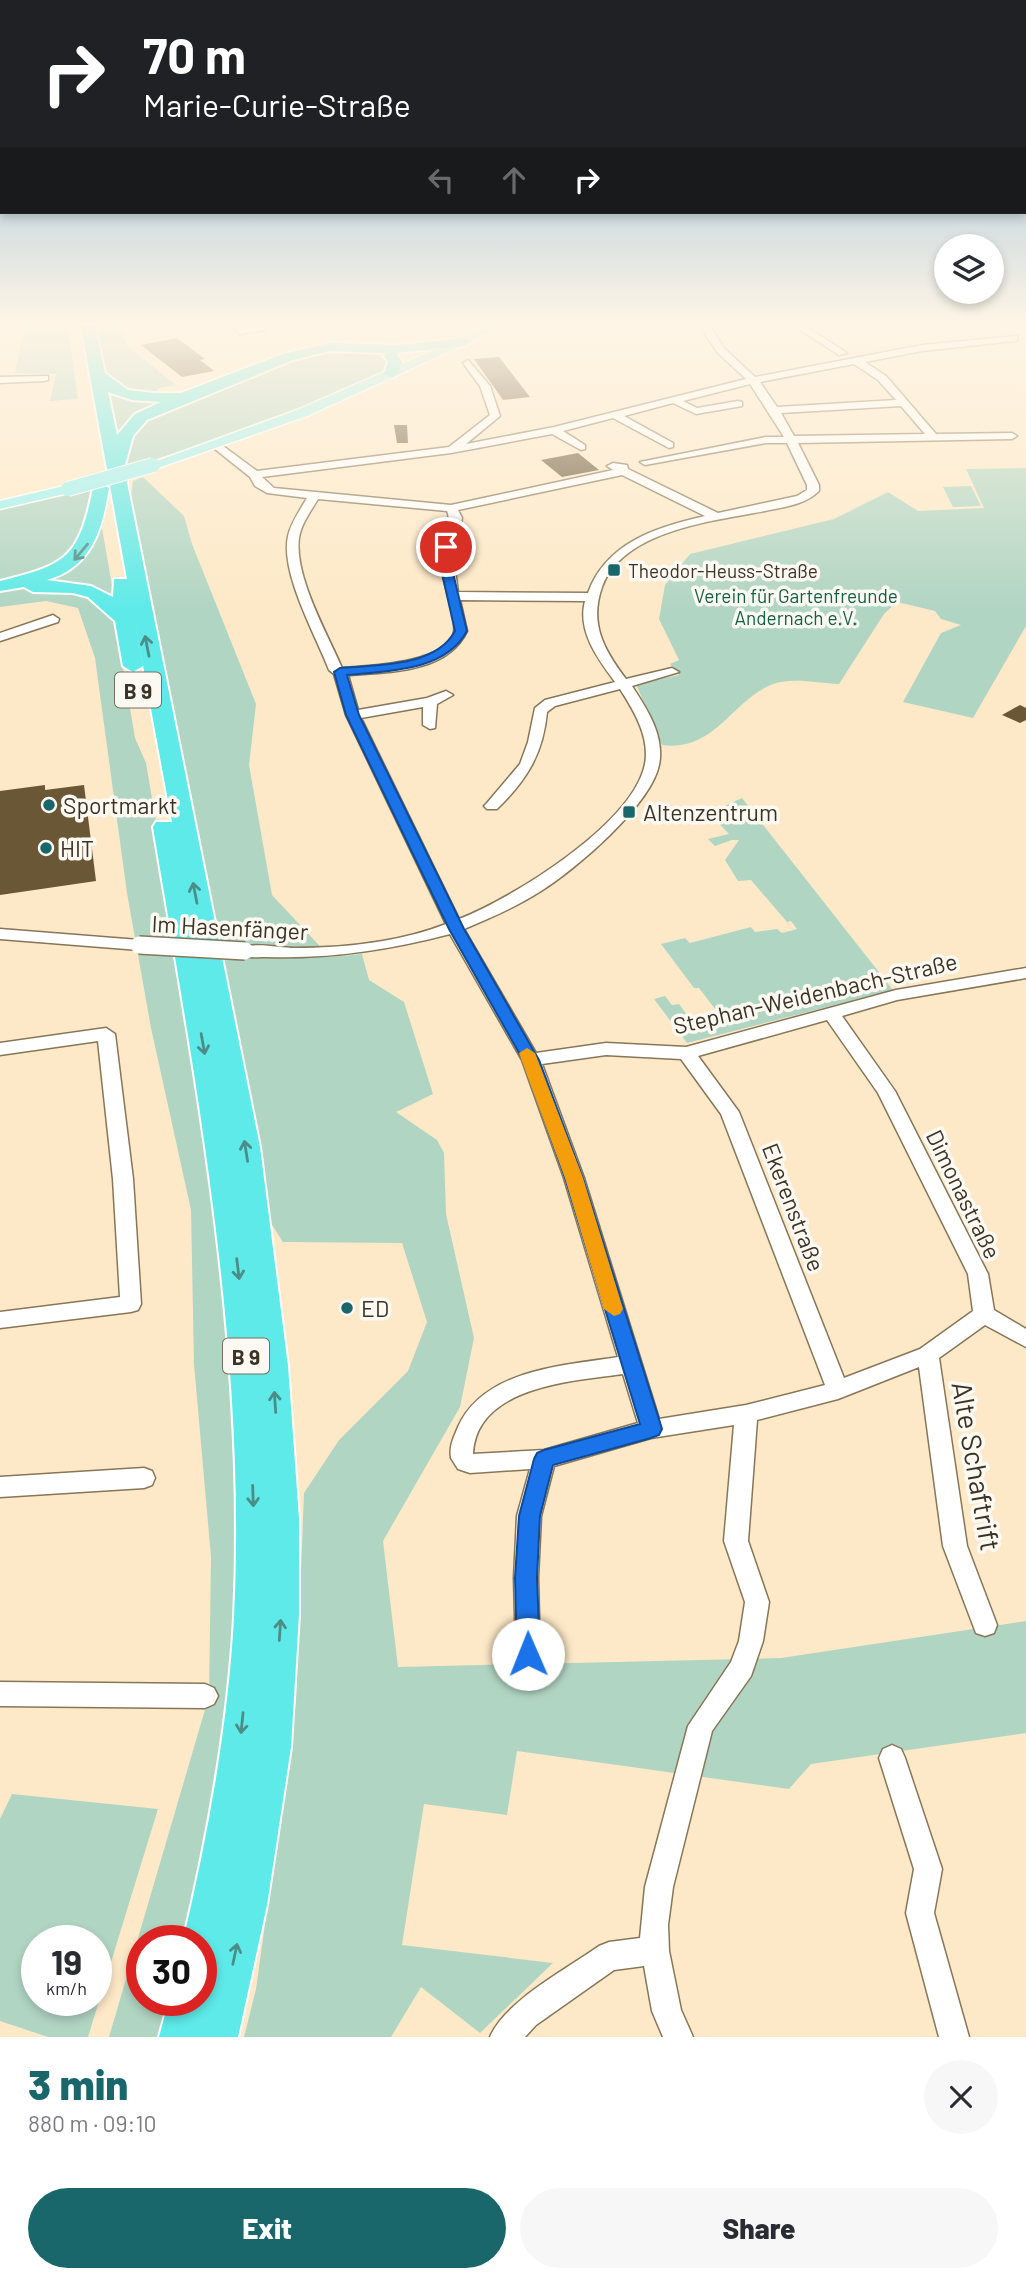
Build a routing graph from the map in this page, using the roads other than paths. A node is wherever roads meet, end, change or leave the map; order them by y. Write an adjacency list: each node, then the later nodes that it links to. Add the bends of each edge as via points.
1 (91, 421): 23 (highway, B 9)
2 (105, 421): 21 (highway, B 9)
3 (137, 421): 21 (highway, via 125,435)
4 (274, 421): 14 (main road)
5 (488, 421): 17 (street)
6 (587, 421): 10 (street)
7 (626, 421): 15 (street)
8 (779, 421): 13 (street)
9 (920, 421): 12 (street)
10 (554, 430): 16 (street); 17 (street)
11 (1012, 436): 12 (street)
12 (933, 437): 13 (street)
13 (788, 441): 18 (street, via 766,440); 27 (street, via 813,491 799,499)
14 (215, 445): 22 (street); 25 (main road, bridge)
15 (669, 445)
16 (581, 447)
17 (451, 450): 22 (street)
18 (645, 462)
19 (609, 464): 20 (street)
20 (622, 469): 26 (street); 27 (street)
21 (114, 472): 69 (highway, B 9, one-way to 21, via 246,1905 271,1747 281,1614 279,1459 246,1147)
22 (255, 475): 24 (street, via 259,485 271,491)
23 (101, 488): 28 (highway, one-way to 28, via 96,525 83,551 60,569); 32 (highway, B 9)
24 (314, 496): 26 (street); 34 (street, via 293,538 294,559)
25 (0, 505)
26 (451, 508): 29 (street, via 456,518 446,547 446,569)
27 (716, 517): 30 (street, via 633,544 615,556)
28 (1, 586): 32 (highway, via 91,591 113,604)
29 (454, 596): 30 (street); 34 (street, via 461,631 453,646 430,658 387,668)
30 (591, 597): 36 (street, via 591,634 604,663)
31 (53, 619): 33 (street)
32 (124, 620): 65 (highway, B 9, one-way to 65, via 222,1149 248,1374 254,1523 252,1618 238,1762)
33 (0, 637)
34 (340, 672): 39 (street)
35 (672, 672): 36 (street)
36 (625, 683): 41 (street, via 550,703 540,711 537,745 519,779); 42 (street, via 648,729 654,752 652,773 601,835 550,881)
37 (446, 695): 38 (street)
38 (430, 702): 39 (street); 40 (street)
39 (353, 715): 42 (street)
40 (430, 725)
41 (492, 806)
42 (456, 929): 43 (street, Im Hasenfänger, bridge, via 324,954); 48 (street)
43 (0, 934)
44 (1026, 973): 45 (street, Stephan-Weidenbach-Straße, via 896,995)
45 (831, 1013): 47 (street, Stephan-Weidenbach-Straße); 49 (street, Dimonastraße, via 886,1091 978,1274)
46 (0, 1049): 50 (street, via 106,1034 123,1179 131,1304)
47 (686, 1053): 48 (street, Stephan-Weidenbach-Straße, via 606,1049); 54 (street, Ekerenstraße, via 730,1112)
48 (531, 1060): 53 (street, via 574,1178)
49 (984, 1314): 51 (street); 52 (street)
50 (0, 1320)
51 (1026, 1339)
52 (928, 1355): 54 (street); 60 (street, Alte Schaftrift, via 955,1546)
53 (630, 1364): 56 (street); 57 (street, via 529,1382 499,1394 467,1427 460,1454 470,1464)
54 (838, 1390): 55 (street)
55 (746, 1414): 56 (street); 66 (street, via 736,1541 757,1602 751,1641 742,1668 702,1726 659,1887)
56 (651, 1429): 57 (street)
57 (544, 1459): 61 (street, via 529,1516)
58 (144, 1478): 59 (street)
59 (0, 1487)
60 (985, 1625)
61 (528, 1654)
62 (0, 1694): 63 (street)
63 (205, 1696)
64 (892, 1758): 72 (street, via 928,1869 920,1913)
65 (207, 1925)
66 (655, 1951): 70 (street, via 609,1956 526,2015); 71 (street, via 667,2011)
67 (187, 2016): 68 (highway)
68 (181, 2037)
69 (216, 2037)
70 (505, 2037)
71 (678, 2037)
72 (954, 2037)

